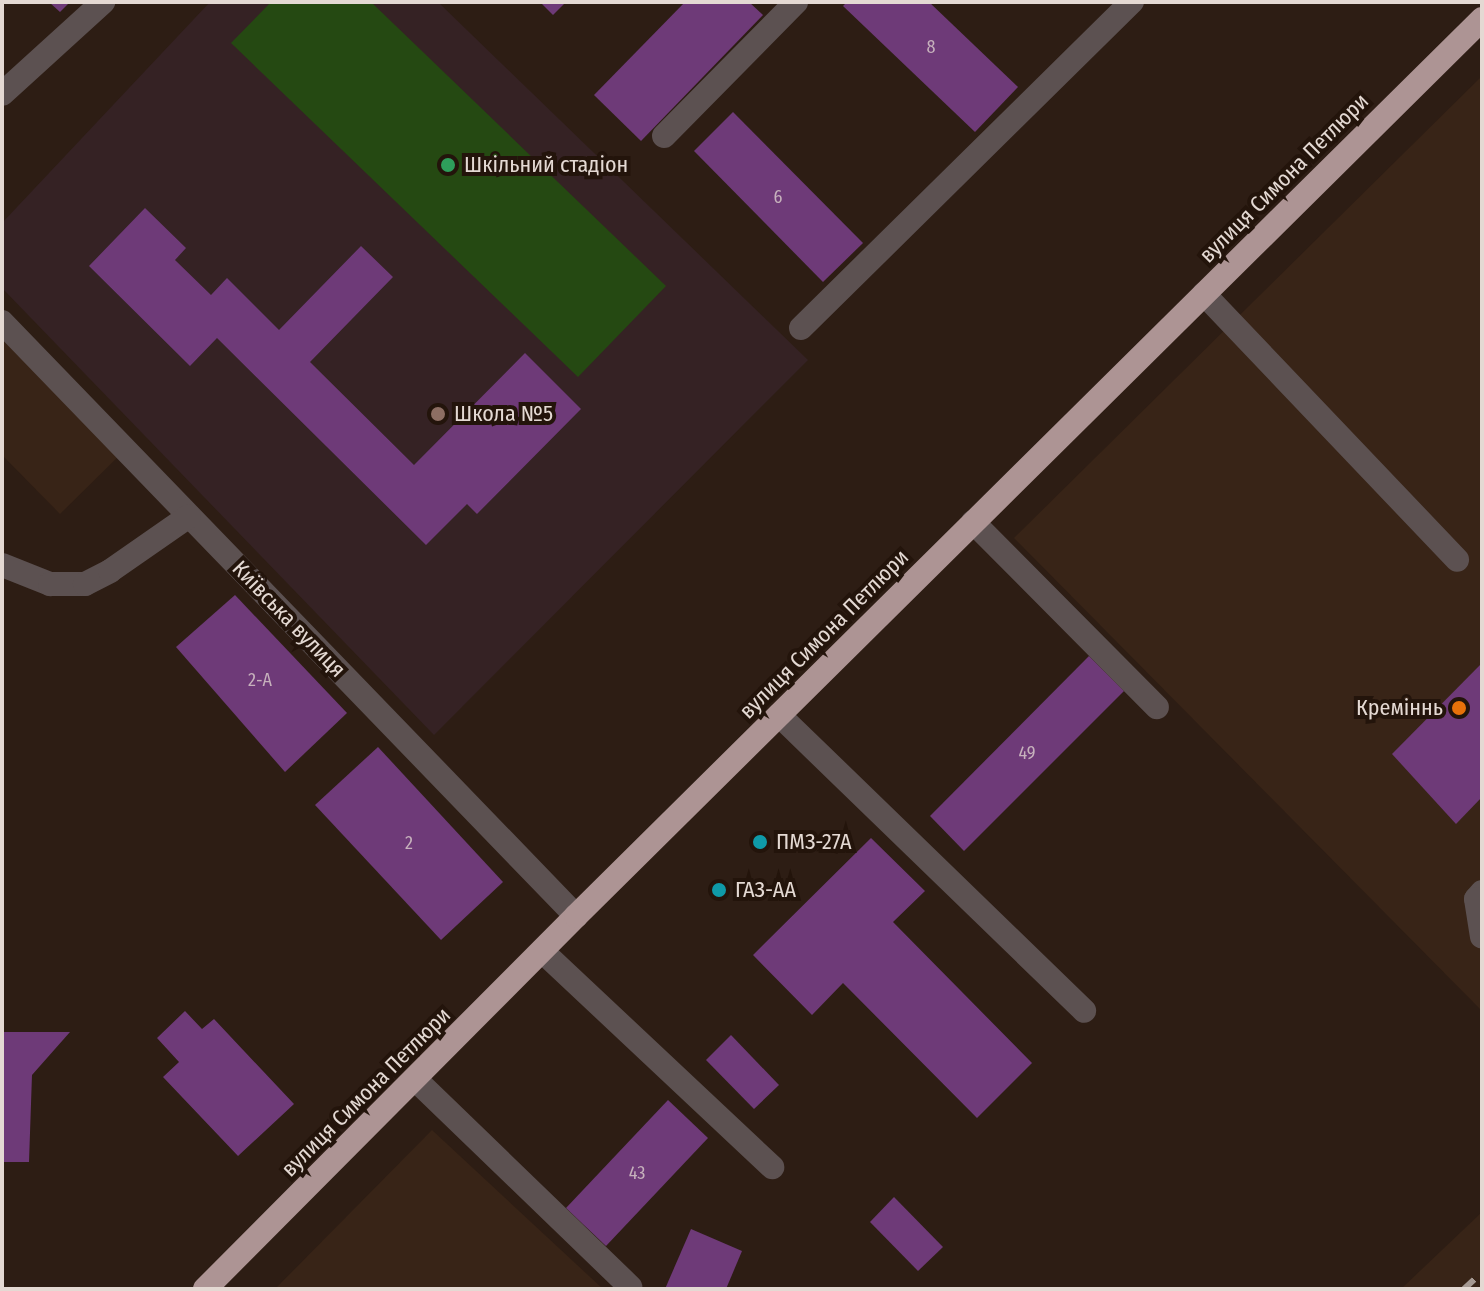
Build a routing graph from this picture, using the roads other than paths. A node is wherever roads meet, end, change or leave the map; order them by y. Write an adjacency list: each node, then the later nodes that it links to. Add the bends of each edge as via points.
1 (103, 2): 5 (street)
2 (796, 2): 6 (street)
3 (1132, 2): 9 (street)
4 (1482, 19): 7 (highway, вулиця Симона Петлюри)
5 (2, 94)
6 (664, 136)
7 (1204, 294): 11 (highway, вулиця Симона Петлюри); 12 (street)
8 (2, 322): 10 (street, Київська вулиця)
9 (801, 328)
10 (189, 516): 13 (street, via 85,584 50,584); 17 (street, Київська вулиця)
11 (973, 522): 14 (street); 15 (highway, вулиця Симона Петлюри)
12 (1457, 560)
13 (2, 565)
14 (1157, 707)
15 (779, 715): 17 (highway, вулиця Симона Петлюри); 20 (street)
16 (1482, 892): 18 (street, via 1476,899)
17 (576, 916): 19 (highway, вулиця Симона Петлюри)
18 (1482, 937)
19 (542, 951): 21 (highway, вулиця Симона Петлюри); 22 (street)
20 (1084, 1011)
21 (416, 1080): 23 (street); 24 (highway, вулиця Симона Петлюри)
22 (772, 1167)
23 (630, 1287)
24 (205, 1289)

